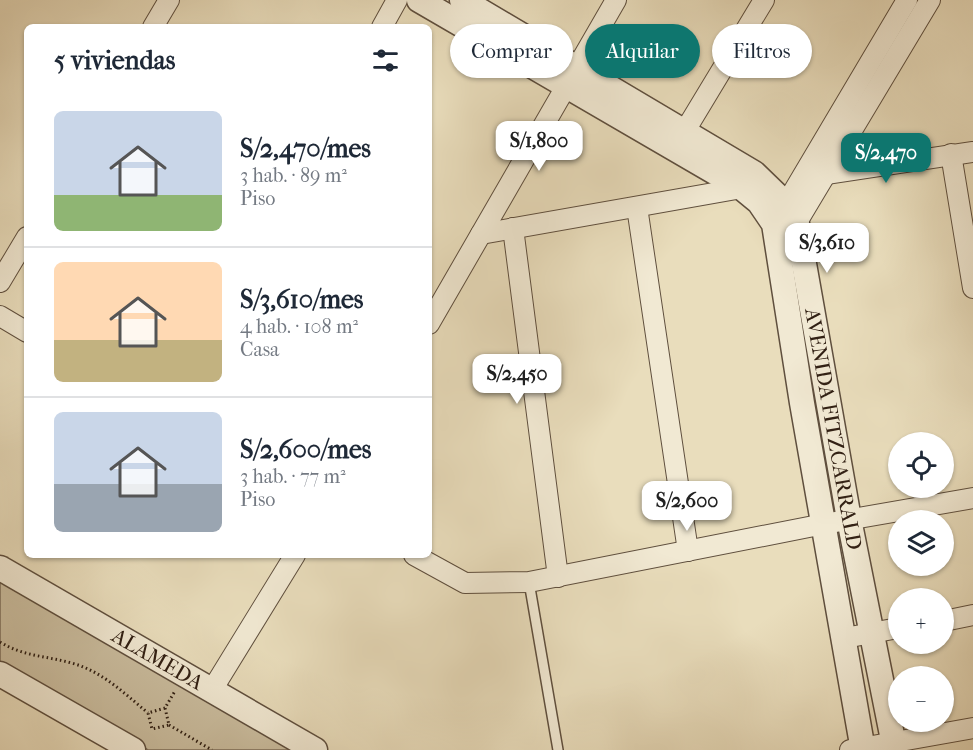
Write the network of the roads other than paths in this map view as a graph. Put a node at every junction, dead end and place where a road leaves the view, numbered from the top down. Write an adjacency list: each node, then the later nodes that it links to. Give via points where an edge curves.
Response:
1 (169, 0): 9 (street)
2 (397, 0): 10 (street)
3 (420, 0): 11 (street)
4 (462, 0): 12 (street)
5 (616, 0): 13 (street)
6 (764, 0): 16 (street)
7 (907, 0): 19 (street)
8 (930, 0): 19 (street)
9 (155, 24)
10 (384, 24)
11 (467, 24)
12 (496, 24)
13 (573, 75)
14 (571, 78): 24 (street)
15 (573, 78): 16 (street)
16 (679, 140): 20 (street); 22 (street, via 754,173)
17 (973, 152): 18 (street)
18 (951, 154): 19 (street); 27 (street)
19 (818, 169): 22 (street)
20 (741, 188): 21 (street); 22 (street)
21 (636, 207): 23 (street); 34 (street)
22 (786, 217): 32 (street, AVENIDA FITZCARRALD); 33 (street, AVENIDA FITZCARRALD, via 780,249)
23 (513, 228): 24 (street); 38 (street)
24 (481, 234): 29 (street)
25 (24, 242): 26 (street)
26 (0, 282)
27 (973, 288)
28 (0, 316): 30 (street)
29 (432, 319)
30 (24, 330)
31 (973, 498): 32 (street)
32 (849, 519): 33 (street); 43 (street, AVENIDA FITZCARRALD)
33 (824, 524): 34 (street); 44 (street, AVENIDA FITZCARRALD)
34 (688, 551): 38 (street)
35 (293, 558): 46 (street)
36 (419, 558): 39 (street, via 465,584)
37 (0, 568): 46 (street, ALAMEDA)
38 (558, 577): 39 (street)
39 (529, 582): 52 (lane)
40 (973, 615): 41 (street)
41 (954, 619)
42 (888, 630): 43 (street)
43 (873, 633): 44 (street); 48 (street, AVENIDA FITZCARRALD)
44 (845, 638): 49 (street, AVENIDA FITZCARRALD)
45 (0, 674): 50 (street)
46 (212, 690): 51 (street, ALAMEDA)
47 (973, 728): 48 (street)
48 (894, 746): 49 (street)
49 (859, 749)
50 (133, 750)
51 (315, 750)
52 (558, 750)

